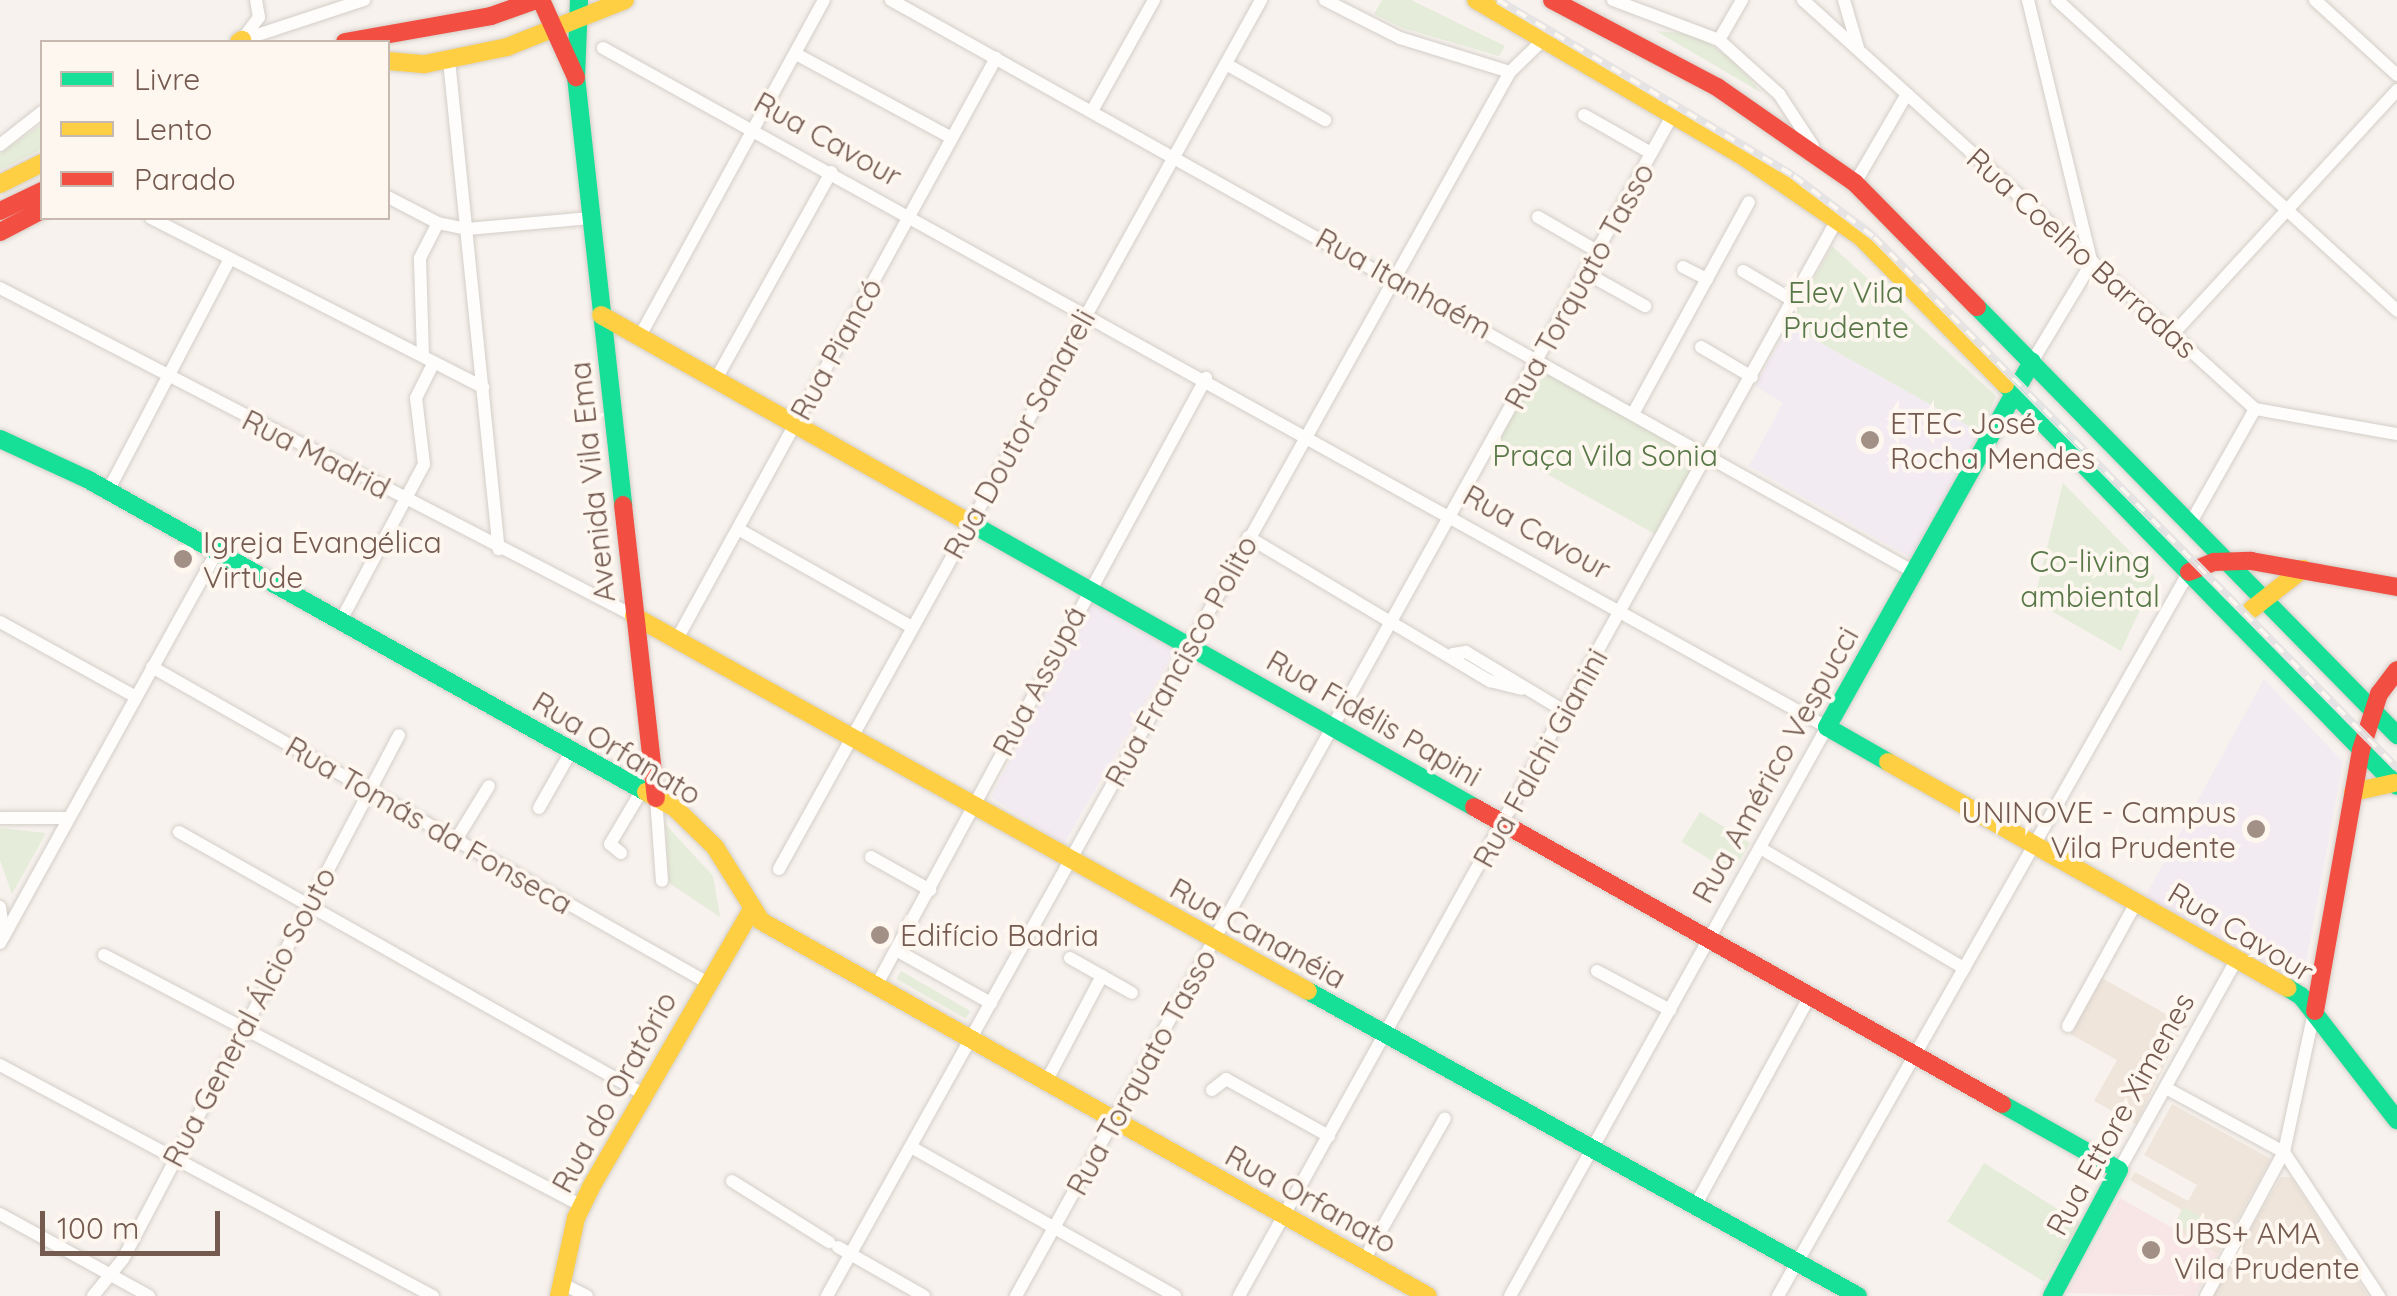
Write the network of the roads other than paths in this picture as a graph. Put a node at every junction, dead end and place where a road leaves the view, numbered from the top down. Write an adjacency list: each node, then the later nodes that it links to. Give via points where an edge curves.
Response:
1 (256, 0): 23 (street, via 259,17)
2 (345, 0): 19 (street)
3 (364, 0): 19 (street)
4 (625, 0): 20 (main road)
5 (824, 0): 29 (street)
6 (892, 0): 30 (street, Rua Itanhaém)
7 (1154, 0): 39 (street)
8 (1261, 0): 33 (street, Rua Doutor Sanareli)
9 (1325, 0): 34 (street, via 1400,38)
10 (1476, 0): 22 (main road)
11 (1552, 0): 47 (main road, via 1671,59)
12 (1613, 0): 26 (street)
13 (1742, 0): 26 (street)
14 (1803, 0): 28 (street, Rua Coelho Barradas)
15 (1844, 0): 28 (street)
16 (2028, 0): 70 (street)
17 (2057, 0): 57 (street)
18 (2314, 0): 35 (street)
19 (354, 1): 24 (street)
20 (583, 6): 21 (main road); 36 (main road, Avenida Vila Ema)
21 (543, 13): 25 (main road); 31 (main road); 32 (main road); 36 (main road, Avenida Vila Ema)
22 (1547, 36): 34 (street, Rua Francisco Polito); 41 (main road)
23 (240, 40)
24 (244, 40)
25 (356, 40)
26 (1718, 40): 47 (street, via 1779,94)
27 (603, 48): 44 (street, Rua Cavour)
28 (1859, 51): 38 (street, Rua Coelho Barradas)
29 (796, 54): 44 (street); 45 (street)
30 (996, 58): 39 (street, Rua Itanhaém); 45 (street, Rua Piancó)
31 (395, 60): 32 (main road)
32 (449, 60): 66 (street)
33 (1226, 64): 43 (street); 49 (street, Rua Doutor Sanareli)
34 (1510, 72): 74 (street, Rua Francisco Polito)
35 (2397, 75)
36 (576, 77): 62 (main road, Avenida Vila Ema)
37 (2397, 90): 57 (street)
38 (1907, 94): 52 (street); 70 (street, Rua Coelho Barradas)
39 (1092, 110): 49 (street, Rua Itanhaém)
40 (40, 114): 46 (street)
41 (1673, 114): 48 (street, Rua Torquato Tasso); 63 (main road)
42 (1584, 116): 48 (street)
43 (1325, 120)
44 (754, 130): 51 (street, Rua Cavour); 83 (street)
45 (952, 138): 60 (street, Rua Piancó)
46 (0, 145)
47 (1814, 148): 52 (main road)
48 (1651, 154): 68 (street, Rua Torquato Tasso)
49 (1174, 156): 74 (street, Rua Itanhaém); 80 (street, Rua Doutor Sanareli)
50 (40, 164): 53 (main road)
51 (831, 172): 60 (street, Rua Cavour); 91 (street)
52 (1856, 183): 87 (main road)
53 (0, 184)
54 (40, 192): 58 (main road)
55 (390, 198): 65 (street)
56 (1749, 202): 75 (street)
57 (2287, 210): 79 (street); 82 (street)
58 (0, 211)
59 (40, 211): 67 (main road)
60 (910, 216): 80 (street, Rua Cavour); 96 (street, Rua Piancó)
61 (1538, 217): 68 (street)
62 (591, 218): 66 (street); 81 (main road, Avenida Vila Ema)
63 (1839, 218): 77 (street, Rua Falchi Gianini); 93 (main road)
64 (155, 220): 69 (street)
65 (438, 222): 66 (street); 86 (street, via 420,258)
66 (467, 228): 92 (street)
67 (0, 232)
68 (1597, 251): 73 (street, Rua Torquato Tasso)
69 (230, 258): 86 (street); 89 (street)
70 (2092, 262): 82 (street, Rua Coelho Barradas); 87 (street, Rua Américo Vespucci)
71 (1683, 267): 75 (street)
72 (1743, 271): 77 (street)
73 (1586, 273): 78 (street); 85 (street, Rua Torquato Tasso)
74 (1394, 277): 85 (street, Rua Itanhaém); 97 (street, Rua Francisco Polito)
75 (1708, 279): 95 (street)
76 (0, 288): 89 (street, Rua Madrid)
77 (1794, 301): 88 (street, Rua Falchi Gianini)
78 (1645, 306)
79 (2397, 311)
80 (1086, 312): 90 (street, Rua Cavour); 104 (street, Rua Doutor Sanareli)
81 (601, 315): 83 (main road, Rua Fidélis Papini); 119 (main road, Avenida Vila Ema)
82 (2172, 335): 94 (street, Rua Coelho Barradas)
83 (640, 336): 91 (main road, Rua Fidélis Papini)
84 (1701, 347): 88 (street)
85 (1539, 358): 95 (street, Rua Itanhaém); 103 (street, Rua Torquato Tasso)
86 (429, 359): 92 (street); 102 (street, via 416,398 424,464)
87 (2032, 362): 93 (main road, Rua Américo Vespucci); 105 (main road)
88 (1752, 377): 100 (street, Rua Falchi Gianini)
89 (167, 378): 101 (street); 102 (street, Rua Madrid)
90 (1206, 378): 97 (street, Rua Cavour); 114 (street, Rua Assupá)
91 (716, 379): 96 (main road, Rua Fidélis Papini)
92 (483, 387): 108 (street)
93 (2014, 393): 112 (main road, Rua Américo Vespucci); 113 (main road)
94 (2256, 409): 98 (street); 105 (street)
95 (1634, 412): 100 (street, Rua Itanhaém)
96 (796, 421): 104 (main road, Rua Fidélis Papini); 106 (street, Rua Piancó)
97 (1306, 434): 103 (street, Rua Cavour); 107 (street, Rua Francisco Polito)
98 (2397, 434)
99 (0, 439): 101 (main road, Rua Orfanato)
100 (1708, 454): 112 (street, Rua Itanhaém); 118 (street, Rua Falchi Gianini)
101 (108, 490): 109 (main road, Rua Orfanato)
102 (404, 500): 108 (street, Rua Madrid); 117 (street)
103 (1453, 516): 118 (street, Rua Cavour); 120 (street, Rua Torquato Tasso)
104 (971, 520): 114 (main road, Rua Fidélis Papini); 123 (street, Rua Doutor Sanareli)
105 (2190, 524): 110 (main road)
106 (738, 528): 123 (street); 124 (street, Rua Piancó)
107 (1248, 537): 120 (street); 125 (street, Rua Francisco Polito)
108 (499, 548): 119 (street, Rua Madrid)
109 (217, 552): 126 (street); 136 (main road, Rua Orfanato)
110 (2226, 561): 111 (main road); 113 (main road); 116 (main road)
111 (2303, 569): 115 (main road); 116 (main road)
112 (1914, 572): 132 (main road, Rua Américo Vespucci)
113 (2189, 572): 122 (main road); 150 (street)
114 (1090, 587): 125 (main road, Rua Fidélis Papini); 143 (street, Rua Assupá)
115 (2397, 588)
116 (2264, 598): 122 (main road); 129 (main road)
117 (346, 610)
118 (1622, 611): 130 (street, Rua Falchi Gianini); 132 (street, Rua Cavour)
119 (634, 616): 124 (main road, Rua Cananéia); 142 (main road, Avenida Vila Ema)
120 (1394, 621): 130 (street, via 1490,681); 131 (street, Rua Torquato Tasso)
121 (0, 622): 128 (street)
122 (2238, 622): 137 (main road)
123 (912, 627): 134 (street, Rua Doutor Sanareli)
124 (677, 639): 134 (main road, Rua Cananéia)
125 (1190, 643): 131 (main road, Rua Fidélis Papini); 154 (street, Rua Francisco Polito)
126 (152, 667): 128 (street); 140 (street, Rua Tomás da Fonseca)
127 (2397, 670): 129 (main road)
128 (136, 697): 146 (street)
129 (2372, 709): 135 (main road); 137 (main road)
130 (1564, 712): 147 (street, Rua Falchi Gianini)
131 (1333, 725): 147 (main road, Rua Fidélis Papini); 164 (street, Rua Torquato Tasso)
132 (1828, 727): 150 (main road, Rua Cavour); 151 (street, Rua Américo Vespucci)
133 (400, 734): 140 (street, Rua General Álcio Souto)
134 (852, 735): 143 (main road, Rua Cananéia); 155 (street, Rua Doutor Sanareli)
135 (2397, 735)
136 (572, 750): 142 (main road, Rua Orfanato); 144 (street)
137 (2362, 750): 138 (main road); 141 (main road)
138 (2396, 785): 141 (main road)
139 (489, 786): 149 (street)
140 (370, 791): 149 (street, Rua Tomás da Fonseca); 159 (street, Rua General Álcio Souto)
141 (2353, 792): 178 (main road)
142 (650, 794): 152 (street, via 610,844); 156 (street, Avenida Vila Ema); 161 (main road, Rua Orfanato, via 715,847)
143 (975, 806): 154 (main road, Rua Cananéia); 157 (street, Rua Assupá)
144 (539, 808)
145 (0, 818): 146 (street)
146 (67, 818): 162 (street)
147 (1503, 825): 163 (main road, Rua Fidélis Papini); 181 (street, Rua Falchi Gianini)
148 (179, 832): 159 (street)
149 (456, 840): 172 (street, Rua Tomás da Fonseca)
150 (2034, 844): 158 (main road, Rua Cavour); 169 (street)
151 (1760, 848): 163 (street, Rua Américo Vespucci); 169 (street)
152 (622, 853)
153 (870, 857): 157 (street)
154 (1071, 861): 164 (main road, Rua Cananéia); 176 (street, Rua Francisco Polito)
155 (779, 868)
156 (662, 881)
157 (930, 890): 165 (street, Rua Assupá)
158 (2136, 903): 168 (main road, Rua Cavour); 179 (street)
159 (308, 904): 180 (street, Rua General Álcio Souto); 188 (street)
160 (0, 907): 162 (street)
161 (751, 911): 172 (main road, Rua do Oratório); 173 (main road, Rua Orfanato)
162 (2, 939)
163 (1709, 940): 175 (main road, Rua Fidélis Papini); 177 (street, Rua Américo Vespucci)
164 (1214, 942): 181 (main road, Rua Cananéia); 191 (street, Rua Torquato Tasso)
165 (896, 950): 173 (street, Rua Assupá); 176 (street)
166 (104, 955): 180 (street)
167 (1070, 958): 171 (street)
168 (2237, 959): 178 (main road, Rua Cavour); 186 (street, Rua Ettore Ximenes)
169 (1964, 968): 183 (street)
170 (1597, 971): 177 (street)
171 (1102, 976): 174 (street); 185 (street)
172 (706, 982): 188 (main road, Rua do Oratório)
173 (876, 986): 182 (main road, Rua Orfanato)
174 (1132, 992)
175 (1810, 996): 183 (main road, Rua Fidélis Papini); 200 (street)
176 (991, 1004): 182 (street, Rua Francisco Polito)
177 (1670, 1010): 194 (street, Rua Américo Vespucci)
178 (2314, 1011): 190 (main road, Rua Cavour); 195 (street)
179 (2068, 1026)
180 (242, 1028): 196 (street, Rua General Álcio Souto); 199 (street)
181 (1386, 1035): 192 (street, Rua Falchi Gianini); 194 (main road, Rua Cananéia)
182 (971, 1040): 185 (main road, Rua Orfanato); 193 (street, Rua Francisco Polito)
183 (1915, 1055): 197 (main road, Rua Fidélis Papini); 206 (street)
184 (0, 1065): 196 (street)
185 (1046, 1082): 191 (main road, Rua Orfanato)
186 (2166, 1088): 195 (street); 197 (street, Rua Ettore Ximenes)
187 (1212, 1090): 192 (street, via 1226,1078)
188 (643, 1094): 199 (main road, Rua do Oratório)
189 (1445, 1118): 205 (street)
190 (2397, 1120)
191 (1115, 1121): 202 (main road, Rua Orfanato); 203 (street, Rua Torquato Tasso)
192 (1330, 1136): 202 (street, Rua Falchi Gianini)
193 (911, 1147): 203 (street); 204 (street, Rua Francisco Polito)
194 (1592, 1150): 200 (main road, Rua Cananéia); 219 (street, Rua Américo Vespucci)
195 (2284, 1152): 223 (street); 224 (street)
196 (174, 1158): 207 (street, Rua General Álcio Souto); 211 (street)
197 (2120, 1170): 222 (main road, Rua Ettore Ximenes)
198 (732, 1181): 204 (street)
199 (582, 1206): 208 (main road, Rua do Oratório)
200 (1695, 1206): 206 (main road, Rua Cananéia)
201 (0, 1214): 207 (street)
202 (1284, 1217): 205 (main road, Rua Orfanato); 217 (street, Rua Falchi Gianini)
203 (1054, 1228): 215 (street, Rua Torquato Tasso); 216 (street)
204 (839, 1248): 213 (street, Rua Francisco Polito); 214 (street)
205 (1364, 1260): 218 (main road, Rua Orfanato)
206 (1797, 1262): 220 (street); 221 (main road, Rua Cananéia)
207 (110, 1275): 209 (street, Rua General Álcio Souto); 210 (street)
208 (560, 1290): 212 (street, Rua do Oratório)
209 (93, 1296)
210 (149, 1296)
211 (432, 1296)
212 (587, 1296)
213 (828, 1296)
214 (924, 1296)
215 (1016, 1296)
216 (1175, 1296)
217 (1239, 1296)
218 (1428, 1296)
219 (1510, 1296)
220 (1778, 1296)
221 (1858, 1296)
222 (2052, 1296)
223 (2206, 1296)
224 (2379, 1296)

